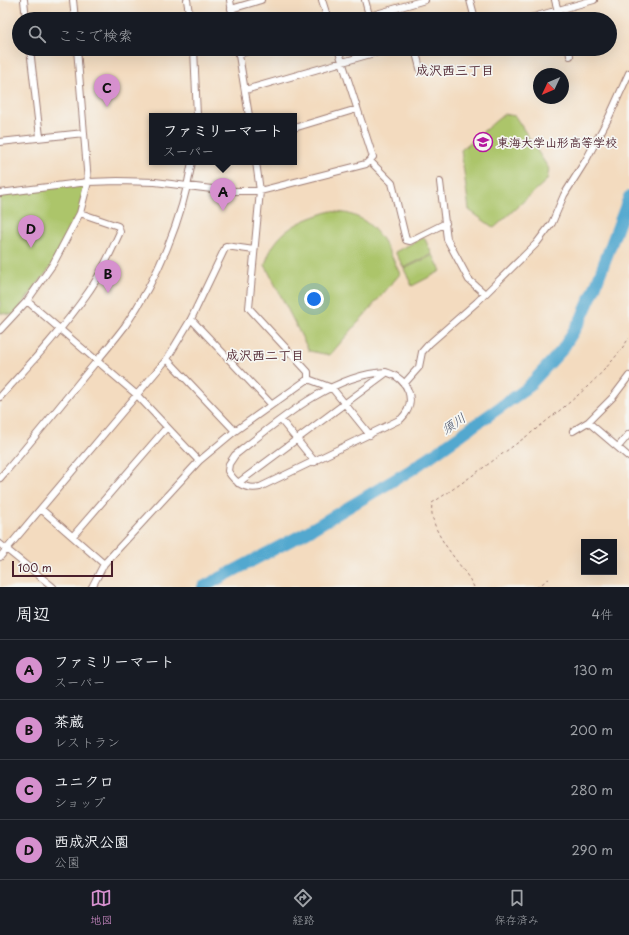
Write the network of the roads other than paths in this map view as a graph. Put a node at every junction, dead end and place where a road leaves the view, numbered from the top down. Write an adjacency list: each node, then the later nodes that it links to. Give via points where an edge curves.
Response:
1 (24, 0): 16 (street)
2 (73, 0): 17 (street)
3 (187, 0): 18 (street)
4 (230, 0): 14 (street)
5 (261, 0): 14 (street)
6 (322, 0): 20 (street)
7 (365, 0): 21 (street)
8 (398, 0): 13 (street)
9 (425, 0): 13 (street)
10 (470, 0): 23 (street)
11 (555, 0): 15 (street)
12 (594, 0): 15 (street)
13 (400, 7): 22 (street)
14 (231, 9): 19 (street)
15 (557, 9): 24 (street); 25 (street)
16 (25, 12)
17 (74, 12)
18 (189, 12)
19 (232, 12)
20 (326, 12)
21 (368, 12)
22 (386, 12)
23 (473, 12)
24 (548, 12)
25 (558, 12)
26 (31, 56): 42 (street)
27 (78, 56): 41 (street)
28 (194, 56): 38 (street)
29 (239, 56): 36 (street)
30 (340, 56): 33 (street)
31 (360, 56): 33 (street)
32 (417, 56): 34 (street)
33 (342, 62): 36 (street); 37 (street)
34 (421, 72)
35 (629, 73): 55 (street, via 610,117 564,195 552,223 536,244)
36 (245, 90): 39 (street)
37 (357, 109): 40 (street); 44 (street, via 373,157)
38 (197, 113)
39 (249, 113)
40 (297, 127)
41 (84, 133): 42 (street); 47 (street)
42 (40, 137): 43 (street)
43 (0, 142)
44 (370, 161): 50 (street); 53 (street, via 392,183 406,240 410,241)
45 (192, 165): 49 (street)
46 (256, 165): 50 (street)
47 (88, 182): 49 (street, via 155,182); 51 (street); 52 (street)
48 (440, 182): 53 (street)
49 (188, 187): 50 (street); 61 (street, via 169,243 151,282 125,326)
50 (260, 191): 54 (street)
51 (0, 193)
52 (80, 212): 56 (street, via 53,264); 58 (street, via 118,226 120,232 107,261 87,294)
53 (446, 223): 55 (street, via 447,239 469,280)
54 (254, 250): 57 (street, via 226,246); 64 (street, via 249,308 308,372)
55 (484, 294): 65 (street, via 429,344 422,352 418,367)
56 (27, 301): 58 (street); 59 (street)
57 (191, 319): 60 (street); 69 (street)
58 (59, 329): 61 (street); 68 (street)
59 (0, 330)
60 (167, 359): 67 (street); 74 (street)
61 (98, 360): 67 (street); 83 (street)
62 (386, 372): 65 (street, via 393,374); 66 (street, via 367,374); 70 (street)
63 (629, 376): 72 (street, via 613,397)
64 (308, 379): 66 (street); 69 (street)
65 (404, 384): 77 (street, via 410,396 408,412 401,419)
66 (332, 388): 70 (street); 71 (street)
67 (137, 395): 73 (street); 85 (street)
68 (0, 397)
69 (271, 404): 74 (street)
70 (344, 404): 77 (street); 78 (street)
71 (281, 420): 78 (street); 84 (street, via 235,455 228,471)
72 (588, 422): 75 (street); 79 (street)
73 (167, 427): 81 (street); 86 (street)
74 (235, 431): 81 (street)
75 (573, 431)
76 (629, 434): 79 (street)
77 (370, 435): 82 (street)
78 (296, 438): 82 (street); 84 (street)
79 (618, 447): 80 (street)
80 (629, 457)
81 (199, 461): 90 (street)
82 (315, 462): 84 (street, via 254,489)
83 (0, 478)
84 (238, 483)
85 (40, 509): 86 (street); 88 (street)
86 (73, 536): 90 (street)
87 (0, 544): 88 (street)
88 (6, 549): 89 (street); 91 (street)
89 (0, 557)
90 (104, 564): 92 (street)
91 (48, 586)
92 (92, 587)

